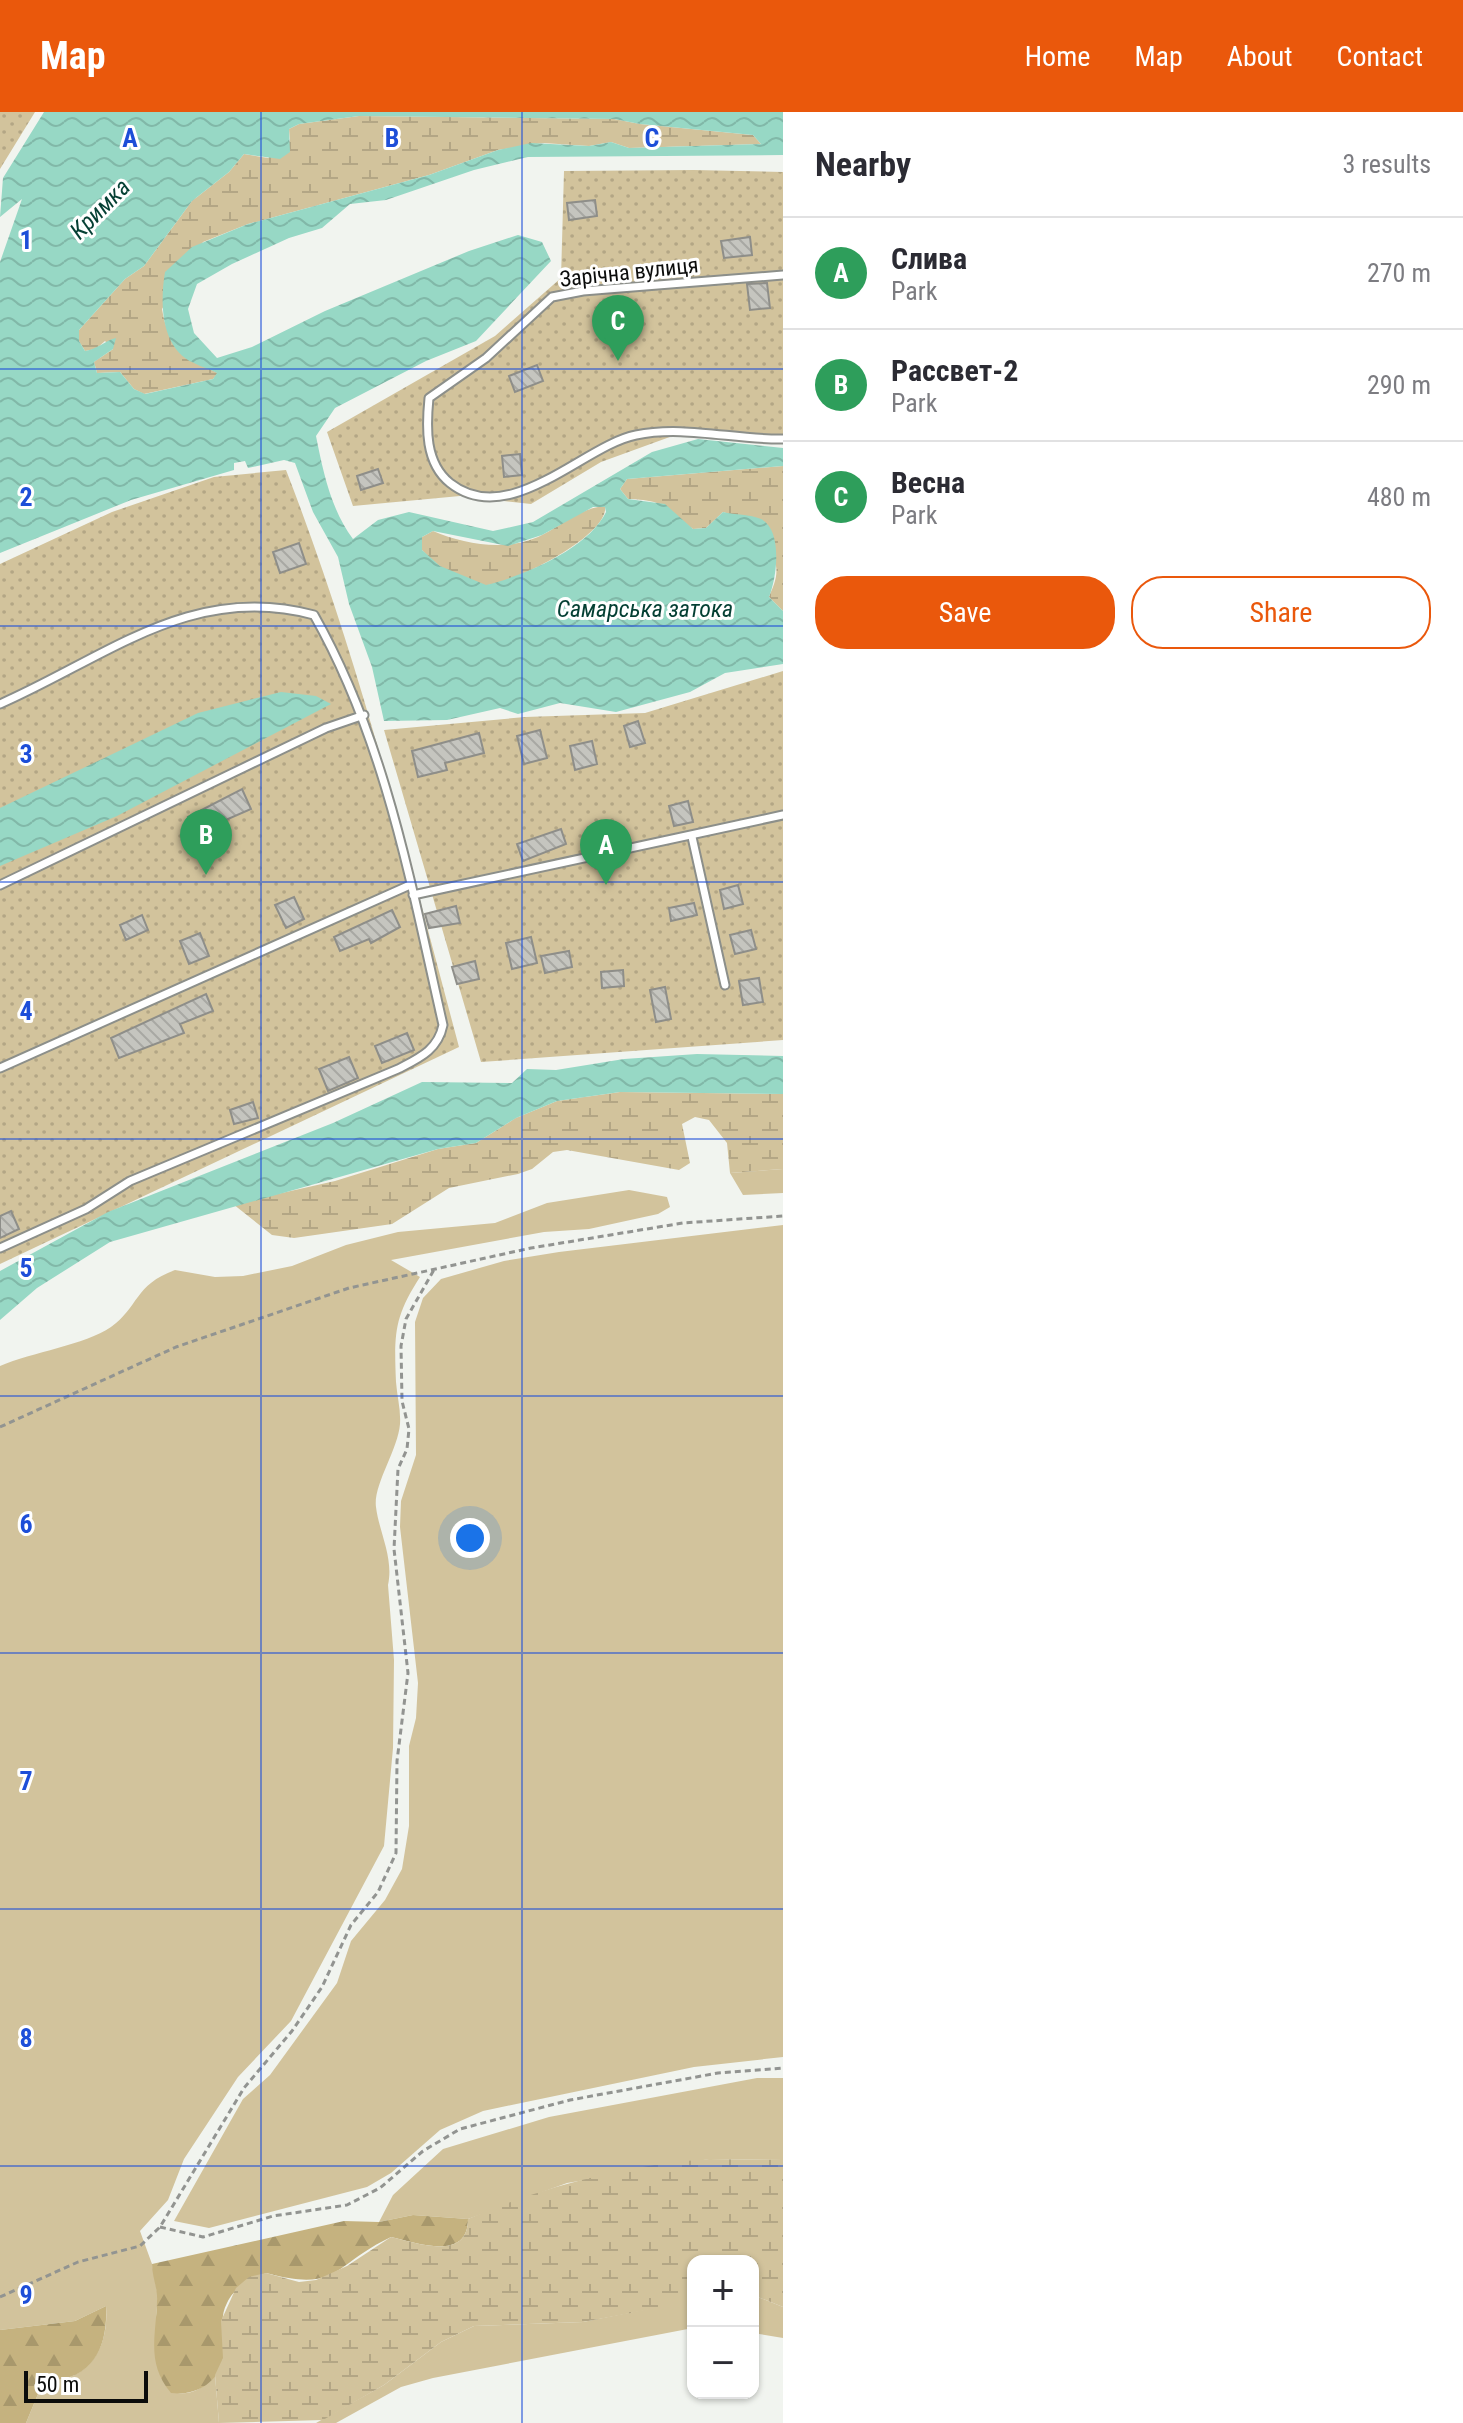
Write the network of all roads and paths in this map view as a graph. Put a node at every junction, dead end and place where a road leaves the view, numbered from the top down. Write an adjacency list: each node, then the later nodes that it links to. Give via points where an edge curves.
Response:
1 (783, 275): 2 (lane, Зарічна вулиця, via 552,297 486,358 429,398 426,426 438,473 479,497 536,486 633,435)
2 (783, 439)
3 (0, 704): 4 (lane, via 181,617 251,604 314,615)
4 (364, 715): 7 (lane, via 326,728); 8 (lane)
5 (783, 815): 6 (lane)
6 (692, 837): 9 (lane); 10 (lane)
7 (0, 885)
8 (410, 885): 9 (lane); 11 (lane)
9 (413, 895): 13 (lane, via 443,1025 428,1052 130,1181 86,1209)
10 (725, 985)
11 (0, 1068)
12 (783, 1216): 14 (path, via 683,1223)
13 (0, 1248)
14 (435, 1268): 15 (path, via 349,1288 176,1347); 17 (path, via 406,1319 401,1346 402,1401 409,1429 398,1469 394,1549 408,1673 397,1761 396,1853 378,1892 351,1925 322,1987 244,2088)
15 (0, 1427)
16 (783, 2068): 17 (path, via 718,2073 585,2097 460,2129 423,2151 380,2188 347,2205 273,2216 203,2237)
17 (160, 2227): 18 (path, via 140,2246 78,2262)
18 (0, 2297)

